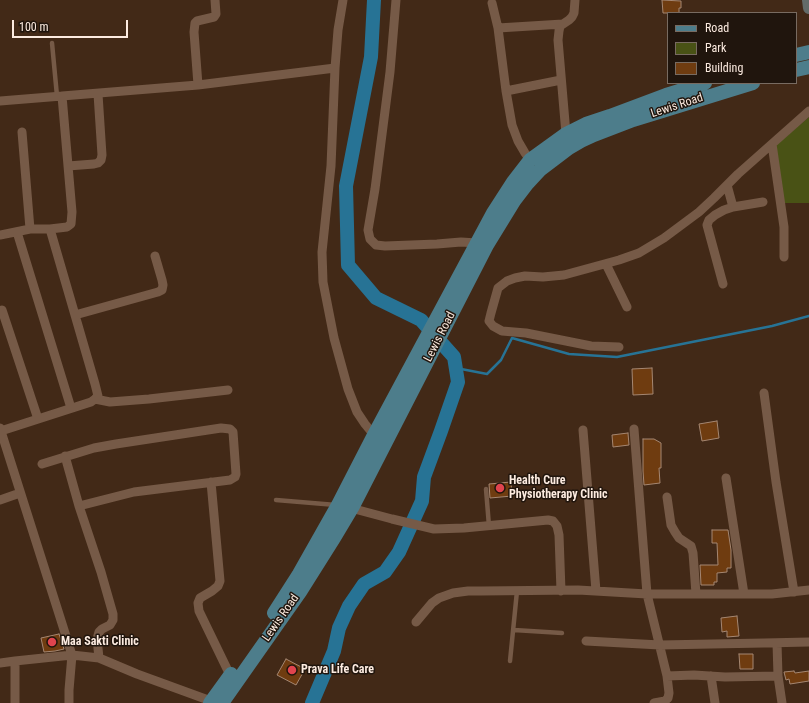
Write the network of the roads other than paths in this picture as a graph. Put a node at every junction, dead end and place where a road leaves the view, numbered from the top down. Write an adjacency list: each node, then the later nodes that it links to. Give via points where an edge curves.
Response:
1 (215, 0): 19 (street, via 214,17 195,23)
2 (343, 0): 14 (street)
3 (396, 0): 38 (street, via 389,80 368,230 370,239 376,245 385,246 461,242)
4 (575, 0): 8 (street, via 572,17)
5 (808, 0): 7 (street)
6 (492, 2): 9 (street)
7 (809, 8)
8 (563, 24): 9 (street); 16 (street, via 560,26 558,40)
9 (498, 28): 20 (street)
10 (52, 44): 22 (lane)
11 (809, 52): 12 (main road)
12 (797, 55)
13 (809, 67): 15 (main road)
14 (335, 68): 19 (street); 54 (street, via 331,166 322,252 323,282 334,338 357,412 365,424)
15 (797, 70)
16 (561, 80): 20 (street); 26 (street)
17 (702, 84): 26 (main road, Lewis Road, via 586,124)
18 (750, 84): 28 (main road, Lewis Road, via 611,128)
19 (198, 85): 21 (street)
20 (506, 91): 29 (street, via 512,125)
21 (98, 94): 22 (street); 30 (street, via 101,160 94,164)
22 (60, 96): 23 (street); 30 (street)
23 (0, 102)
24 (809, 111): 27 (street)
25 (22, 132): 34 (street)
26 (566, 134): 28 (main road, Lewis Road)
27 (772, 144): 31 (street); 40 (street, via 784,226)
28 (558, 148): 29 (main road, Lewis Road); 38 (main road, Lewis Road, via 514,201 487,245)
29 (530, 160): 38 (main road, Lewis Road, via 493,213)
30 (68, 166): 35 (street, via 71,224)
31 (727, 185): 33 (street); 41 (street, via 699,212 664,238 639,253)
32 (763, 202): 33 (street)
33 (733, 207): 42 (street, via 715,215 707,225)
34 (30, 229): 35 (street); 36 (street)
35 (50, 229): 45 (street)
36 (17, 232): 37 (street); 50 (street)
37 (0, 235)
38 (476, 253): 54 (main road, Lewis Road)
39 (155, 256): 45 (street, via 162,280 162,290)
40 (784, 257)
41 (606, 264): 43 (street); 46 (street, via 564,275 525,276 507,281 498,288 490,321 502,331 526,333 591,346)
42 (723, 284)
43 (627, 307)
44 (2, 310): 51 (street)
45 (74, 315): 49 (street, via 97,390 98,396)
46 (619, 347)
47 (228, 390): 49 (street, via 123,402)
48 (764, 393): 72 (street)
49 (95, 400): 50 (street)
50 (72, 408): 51 (street)
51 (38, 419): 53 (street)
52 (634, 429): 73 (street)
53 (0, 430): 61 (street)
54 (382, 430): 66 (main road, Lewis Road)
55 (583, 430): 71 (street)
56 (65, 456): 57 (street); 59 (street, via 116,444 230,428 233,432 235,477); 65 (street)
57 (42, 464)
58 (726, 478): 75 (street)
59 (211, 482): 65 (street, via 134,492); 88 (street, via 220,581 218,586 200,598 198,607)
60 (486, 489): 67 (lane)
61 (20, 493): 63 (street); 83 (street)
62 (667, 497): 74 (street, via 671,525 680,538 691,546)
63 (0, 500)
64 (276, 500): 66 (lane)
65 (79, 506): 84 (street, via 113,614 113,620 100,632)
66 (345, 506): 67 (street, via 434,529); 88 (main road, Lewis Road); 92 (main road, Lewis Road, via 334,538 300,592)
67 (489, 526): 70 (street, via 553,521 559,535)
68 (809, 590): 72 (street)
69 (517, 591): 70 (street); 76 (street, via 468,591 446,594 432,603); 77 (lane)
70 (561, 591): 71 (street)
71 (596, 591): 73 (street)
72 (794, 592): 75 (street)
73 (647, 594): 74 (street); 82 (street)
74 (696, 594): 75 (street)
75 (744, 594)
76 (416, 622)
77 (514, 630): 78 (lane); 86 (lane)
78 (562, 633)
79 (586, 641): 82 (street)
80 (809, 642): 81 (street)
81 (777, 643): 82 (street); 91 (street)
82 (660, 645): 89 (street)
83 (72, 655): 84 (street); 85 (street); 94 (street)
84 (99, 658): 92 (street)
85 (15, 661): 87 (street); 93 (street)
86 (510, 661)
87 (0, 663)
88 (230, 675): 92 (main road, Lewis Road)
89 (667, 676): 90 (street); 95 (street, via 670,693 668,698)
90 (711, 676): 91 (street); 96 (street)
91 (778, 676): 97 (street)
92 (215, 702)
93 (15, 703)
94 (69, 703)
95 (654, 703)
96 (714, 703)
97 (782, 703)

